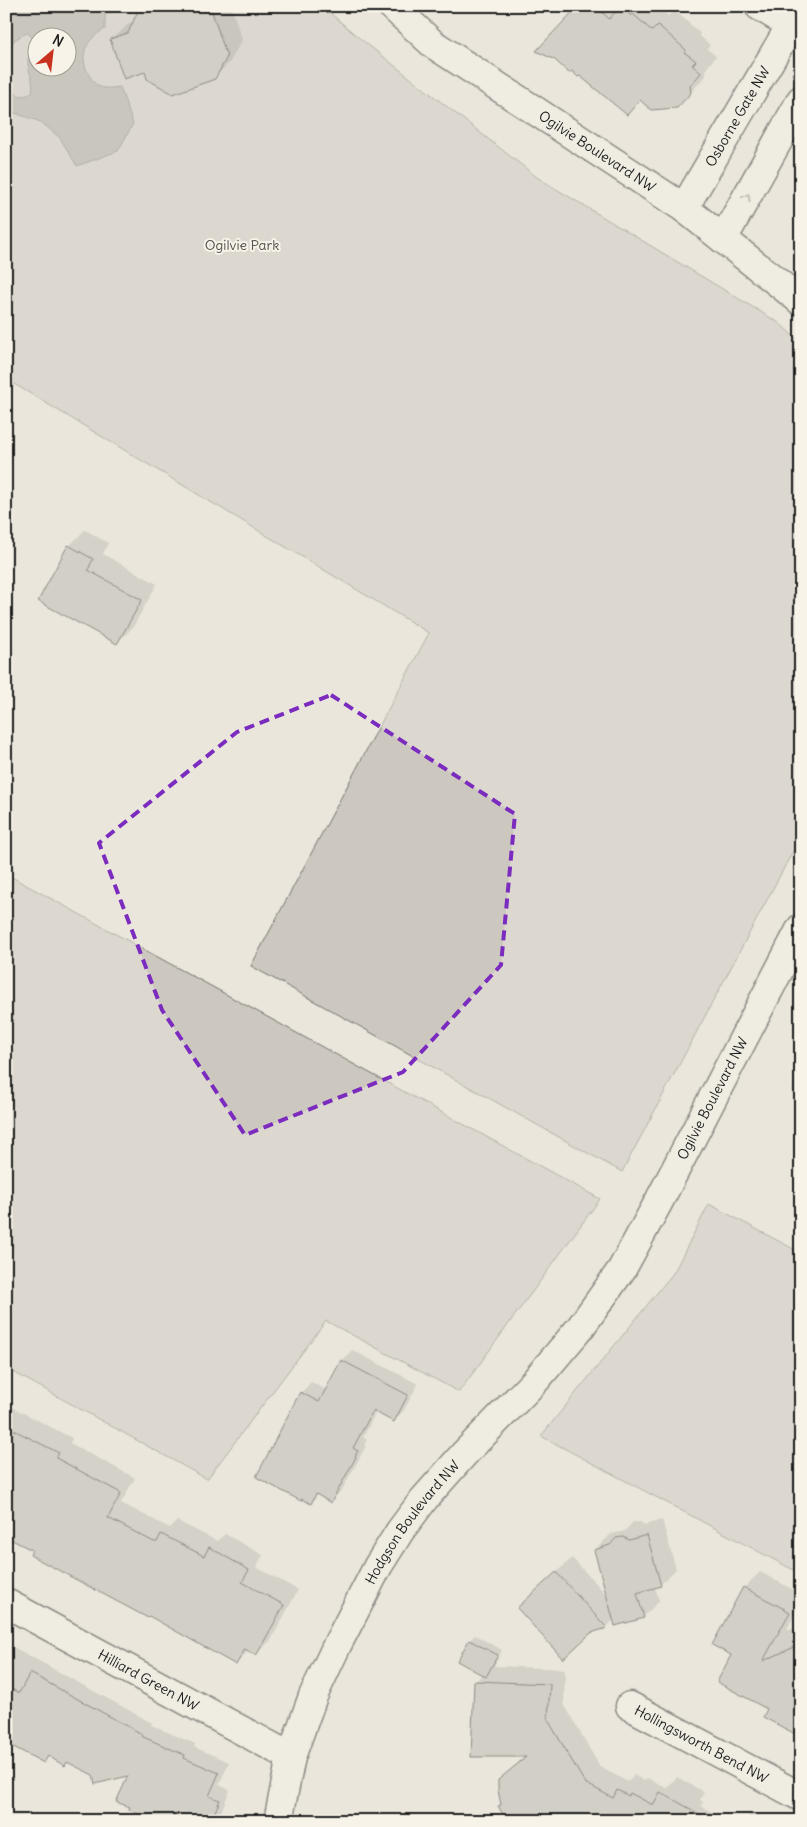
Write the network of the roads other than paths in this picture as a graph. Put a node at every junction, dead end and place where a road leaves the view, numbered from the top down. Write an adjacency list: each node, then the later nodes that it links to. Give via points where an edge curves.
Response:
1 (392, 6): 5 (street, Ogilvie Boulevard NW, via 432,44)
2 (758, 6): 3 (street)
3 (796, 28): 5 (street, Osborne Gate NW)
4 (801, 100): 6 (street, one-way to 4)
5 (684, 208): 6 (street, Ogilvie Boulevard NW)
6 (723, 239): 7 (street, Ogilvie Boulevard NW)
7 (801, 300)
8 (801, 928): 9 (street, Ogilvie Boulevard NW)
9 (622, 1269): 12 (street, Hodgson Boulevard NW, via 564,1348 424,1498 400,1531 338,1643)
10 (6, 1604): 12 (street, Hilliard Green NW)
11 (630, 1706): 13 (street, Hollingsworth Bend NW)
12 (290, 1757): 14 (street, Hodgson Boulevard NW)
13 (801, 1797)
14 (278, 1821)

